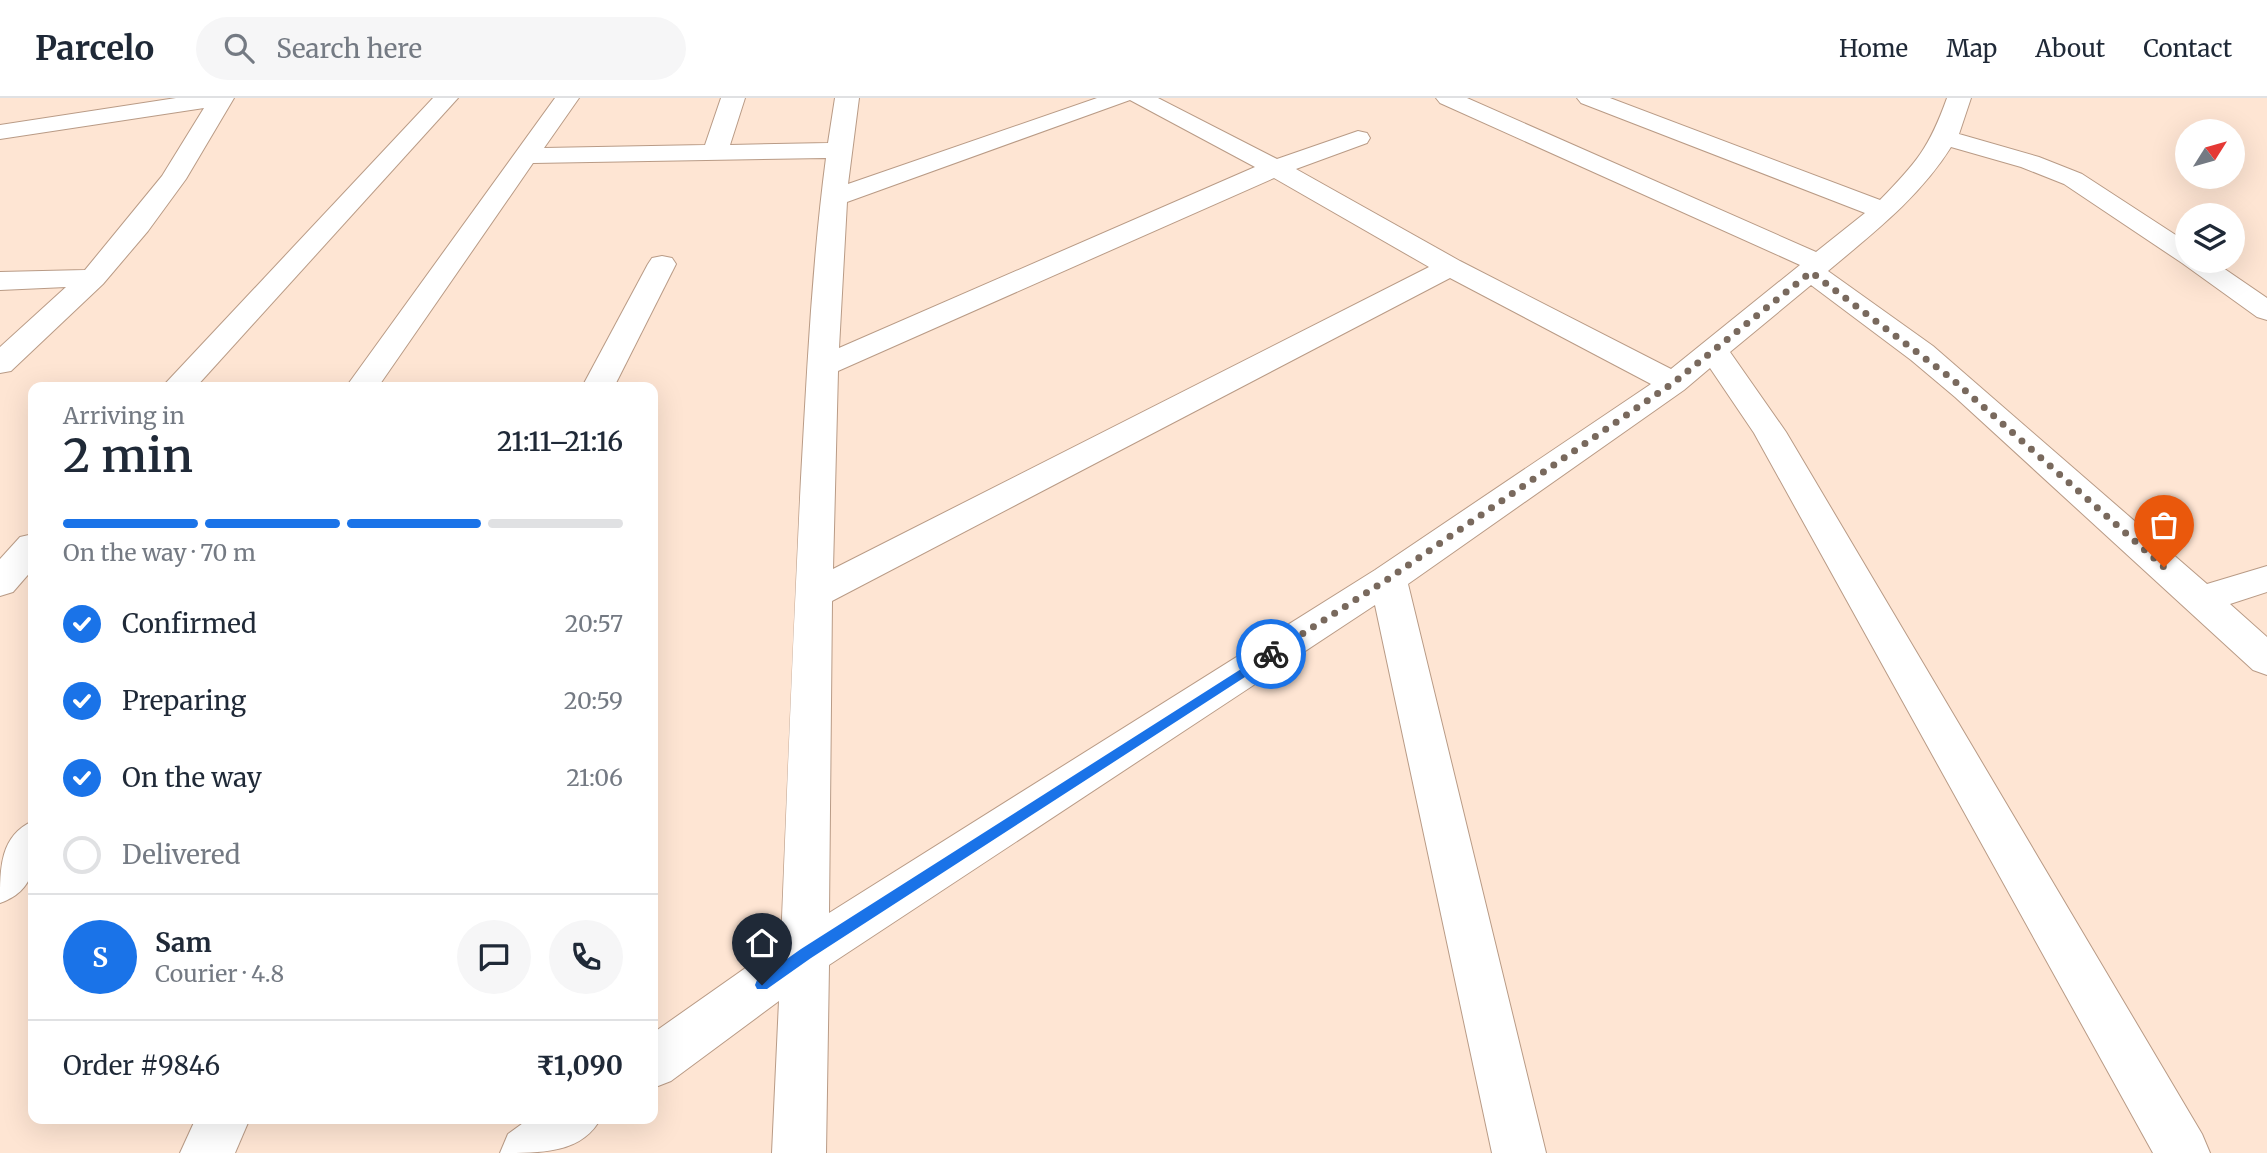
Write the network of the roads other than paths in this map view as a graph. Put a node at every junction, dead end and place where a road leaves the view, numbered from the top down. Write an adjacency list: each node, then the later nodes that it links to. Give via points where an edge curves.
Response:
1 (222, 98): 11 (street); 25 (street, via 173,179)
2 (446, 98): 31 (street)
3 (567, 98): 16 (street)
4 (733, 98): 15 (street)
5 (847, 98): 14 (street)
6 (1120, 98): 18 (street)
7 (1140, 98): 17 (street)
8 (1448, 98): 23 (street)
9 (1589, 98): 19 (street)
10 (1959, 98): 13 (street)
11 (0, 132)
12 (1358, 138): 17 (street)
13 (1944, 138): 19 (street, via 1924,170); 20 (street, via 2073,179)
14 (838, 150): 15 (street); 18 (street)
15 (715, 152): 16 (street)
16 (526, 156): 32 (street)
17 (1275, 168): 22 (street); 30 (street)
18 (833, 198): 30 (street)
19 (1884, 211): 23 (street)
20 (2175, 247)
21 (662, 264): 33 (street)
22 (1450, 267): 34 (street); 39 (street)
23 (1815, 268): 28 (street); 40 (street, via 1966,390)
24 (2212, 273): 27 (street)
25 (93, 278): 26 (street); 29 (street)
26 (0, 281)
27 (2267, 311)
28 (1714, 352): 34 (street); 52 (street, via 1770,432)
29 (0, 364)
30 (822, 367): 39 (street)
31 (183, 382)
32 (366, 382)
33 (601, 382)
34 (1673, 383): 36 (street)
35 (28, 552): 38 (street)
36 (1388, 579): 44 (street); 51 (street)
37 (2267, 579): 40 (street)
38 (0, 583)
39 (813, 595): 44 (street)
40 (2200, 600): 41 (street)
41 (2267, 660)
42 (28, 847): 43 (street)
43 (0, 883)
44 (806, 953): 45 (street); 50 (street)
45 (658, 1059)
46 (221, 1124): 48 (street)
47 (567, 1124): 49 (street)
48 (207, 1153)
49 (527, 1153)
50 (799, 1153)
51 (1519, 1153)
52 (2183, 1153)

